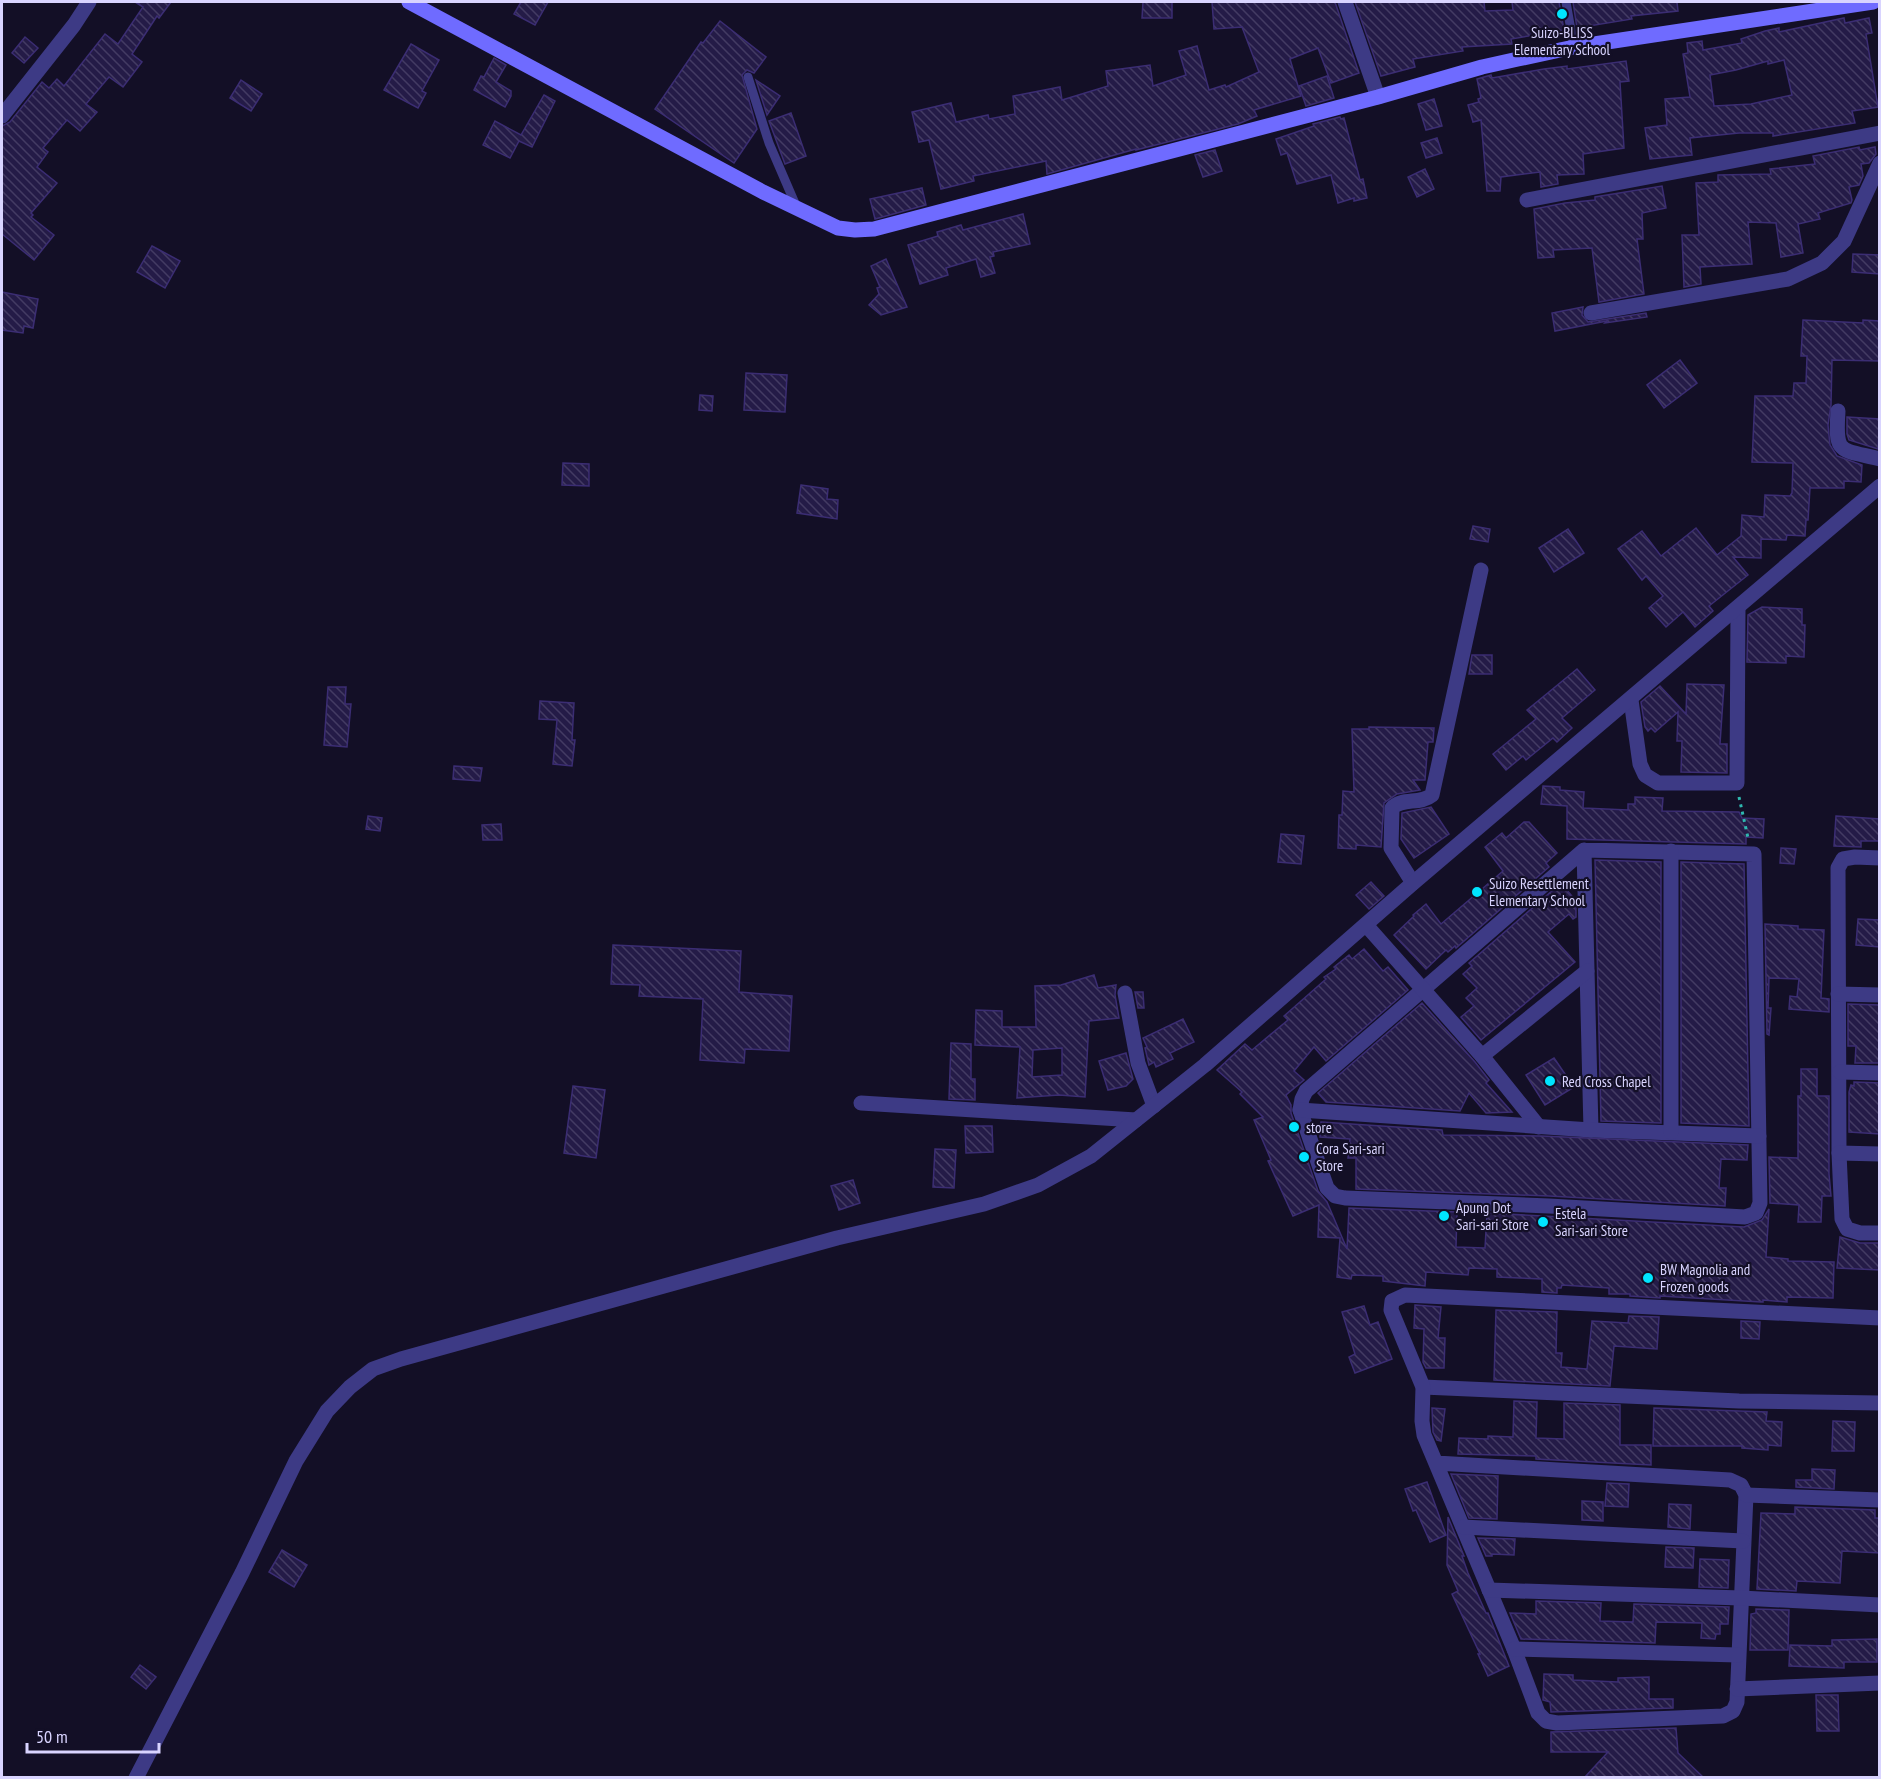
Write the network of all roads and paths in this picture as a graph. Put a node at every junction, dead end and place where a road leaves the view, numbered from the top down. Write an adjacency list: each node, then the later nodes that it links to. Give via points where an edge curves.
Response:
1 (89, 2): 9 (street)
2 (409, 2): 13 (street)
3 (1345, 2): 8 (street)
4 (1566, 2): 6 (lane)
5 (1873, 2): 6 (street)
6 (1574, 47): 8 (street, via 1482,67)
7 (748, 77): 13 (lane, via 769,143)
8 (1377, 98): 13 (street, via 874,229 838,228)
9 (2, 116)
10 (1880, 133): 12 (street)
11 (1880, 163): 14 (street, via 1844,241 1822,263 1788,279)
12 (1527, 200)
13 (798, 208)
14 (1591, 313)
15 (1838, 411): 16 (street, via 1836,438 1840,446)
16 (1880, 459)
17 (1880, 486): 19 (street)
18 (1481, 570): 26 (street, via 1432,795 1426,801 1396,804 1392,808 1391,848)
19 (1738, 609): 20 (street); 21 (street)
20 (1631, 700): 21 (street, via 1640,765 1645,775 1658,783); 26 (street)
21 (1737, 783): 24 (path)
22 (1584, 850): 23 (street); 28 (street); 29 (street)
23 (1671, 851): 24 (street); 42 (street)
24 (1754, 854): 43 (street)
25 (1880, 858): 31 (street, via 1842,859 1838,868)
26 (1413, 883): 27 (street)
27 (1366, 925): 29 (street); 37 (street)
28 (1587, 971): 33 (street); 41 (street)
29 (1423, 989): 33 (street); 38 (street, via 1306,1091)
30 (1125, 993): 37 (street, via 1138,1063)
31 (1838, 994): 32 (street); 34 (street)
32 (1880, 994)
33 (1482, 1056): 40 (street)
34 (1840, 1072): 35 (street); 44 (street)
35 (1880, 1073)
36 (861, 1103): 39 (street)
37 (1154, 1106): 39 (street)
38 (1300, 1110): 40 (street); 43 (street, via 1327,1188 1335,1196 1345,1198 1746,1217 1756,1213 1760,1203)
39 (1136, 1120): 62 (street, via 1091,1156 1038,1185 984,1204 837,1238 373,1369 327,1411 296,1461)
40 (1539, 1127): 41 (street)
41 (1591, 1130): 42 (street)
42 (1671, 1132): 43 (street)
43 (1759, 1136)
44 (1839, 1154): 45 (street); 46 (street, via 1842,1218 1848,1229)
45 (1880, 1154)
46 (1880, 1233)
47 (1880, 1318): 48 (street, via 1406,1295 1392,1301 1391,1310)
48 (1423, 1387): 49 (street); 50 (street, via 1424,1435)
49 (1880, 1403)
50 (1436, 1463): 51 (street, via 1730,1480 1741,1485); 53 (street)
51 (1746, 1495): 52 (street); 54 (street)
52 (1880, 1500)
53 (1463, 1527): 54 (street); 55 (street)
54 (1743, 1541): 56 (street)
55 (1489, 1590): 56 (street); 58 (street)
56 (1741, 1598): 57 (street); 59 (street)
57 (1880, 1605)
58 (1514, 1649): 59 (street); 61 (street, via 1538,1713 1546,1721 1557,1723 1723,1716 1733,1711)
59 (1738, 1654): 61 (street)
60 (1880, 1683): 61 (street)
61 (1737, 1689)
62 (136, 1778)

